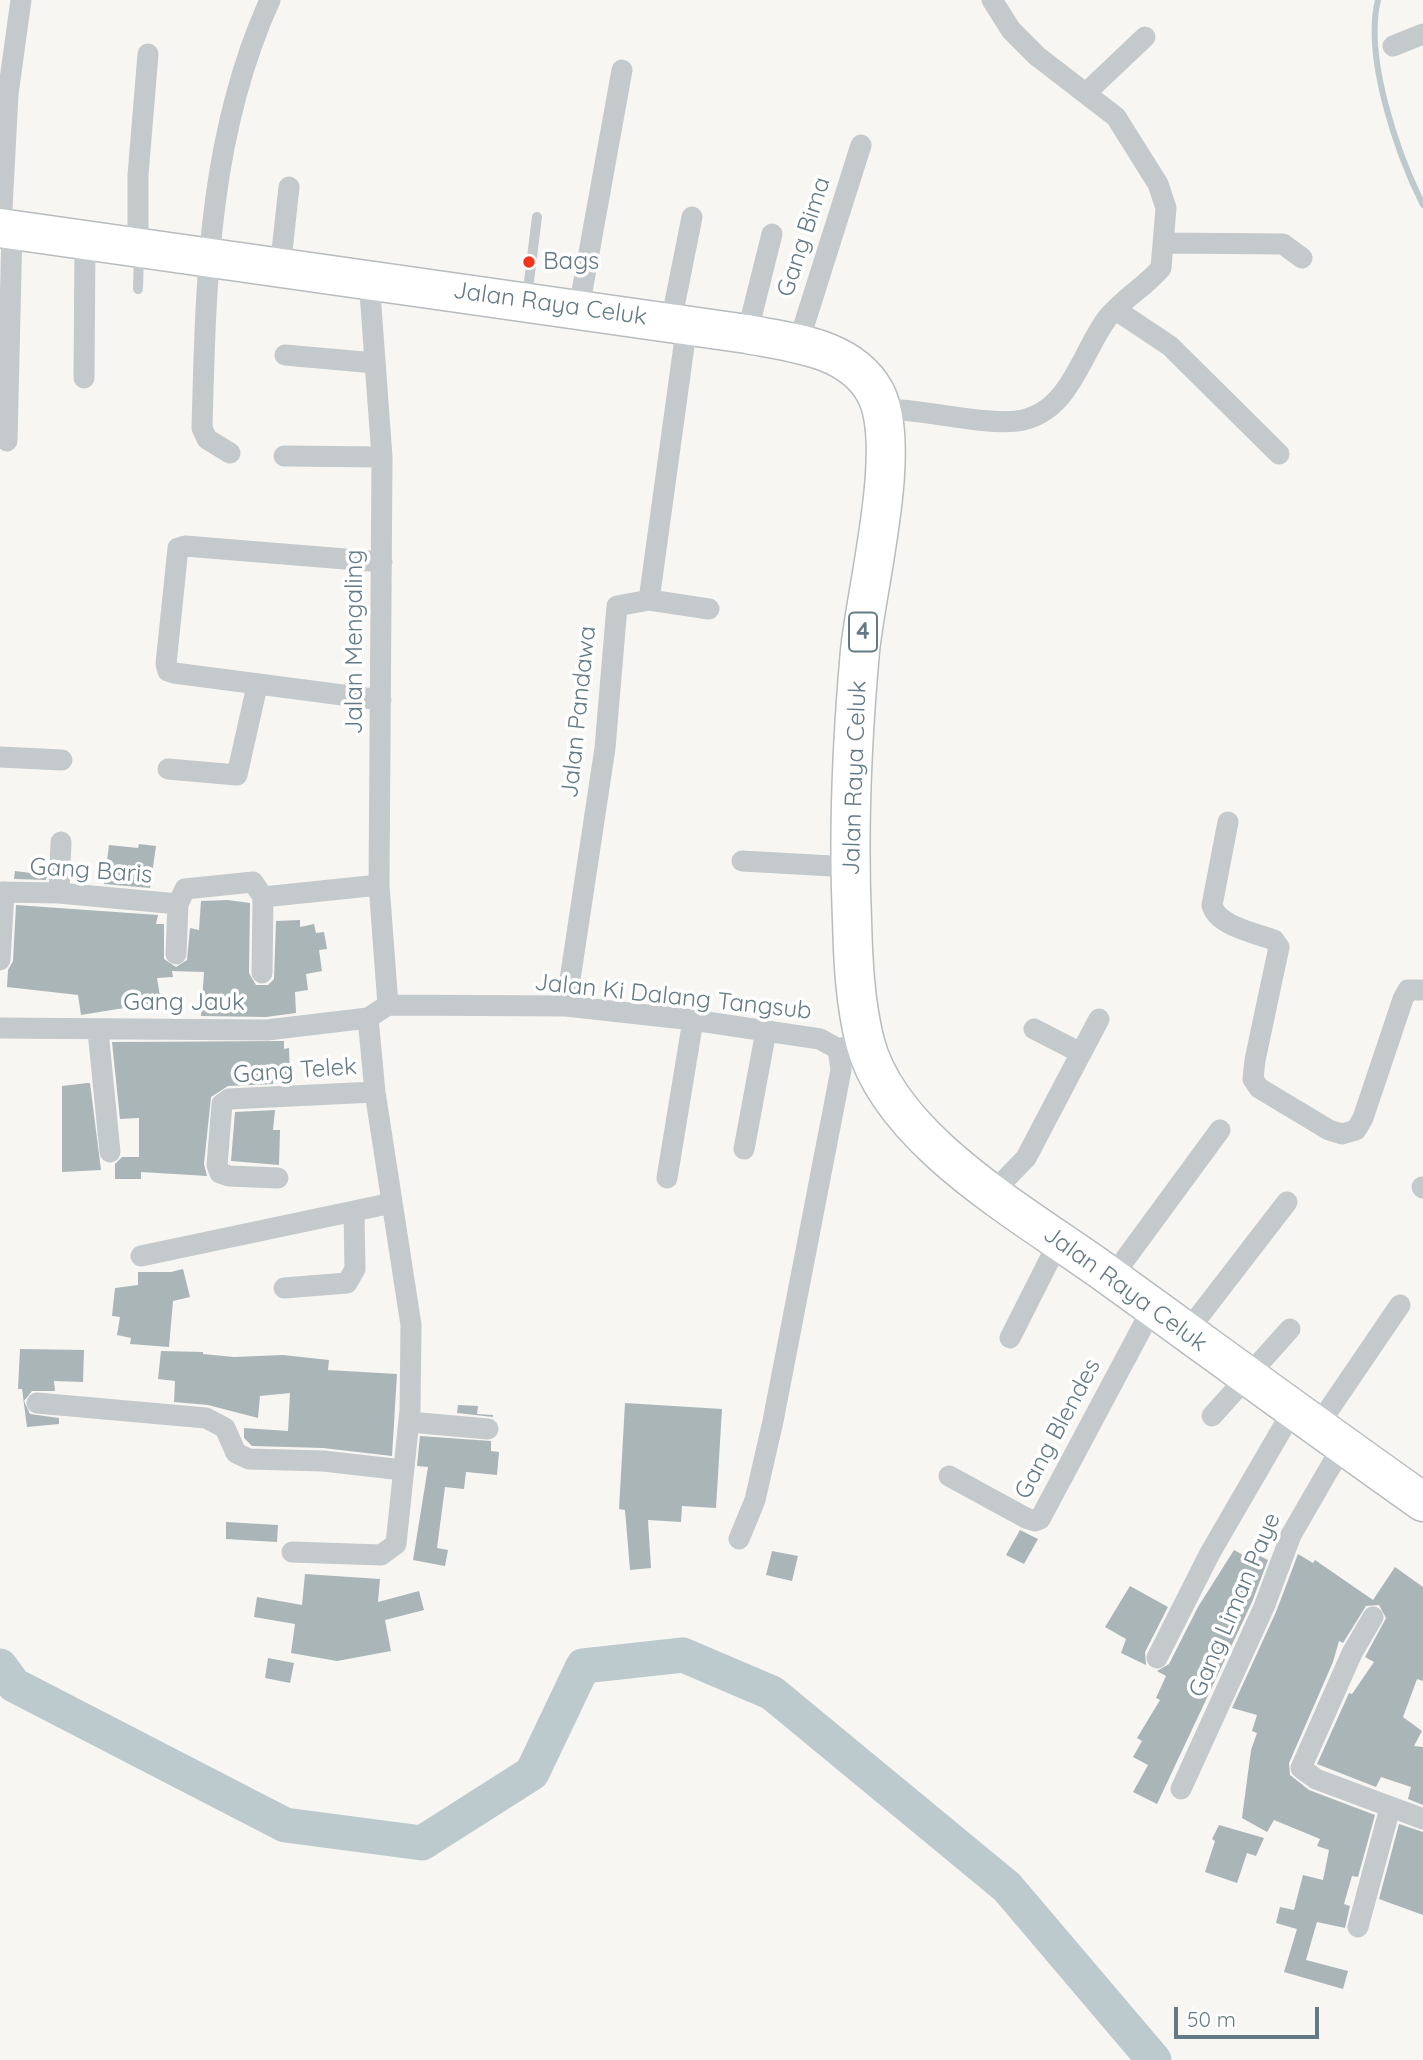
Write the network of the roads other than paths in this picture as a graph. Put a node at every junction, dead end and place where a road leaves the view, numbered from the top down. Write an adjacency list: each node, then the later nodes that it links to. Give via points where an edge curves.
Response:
1 (21, 0): 14 (street, via 8,94)
2 (270, 0): 19 (street, via 229,124)
3 (992, 0): 9 (street, via 1011,30 1037,56)
4 (1423, 34): 6 (street)
5 (1145, 37): 9 (street)
6 (1393, 46)
7 (148, 54): 18 (street, via 138,175)
8 (622, 70): 25 (street)
9 (1087, 92): 17 (street, via 1116,117 1158,184 1166,208)
10 (861, 145): 29 (street, Gang Bima)
11 (289, 187): 21 (street)
12 (537, 217): 24 (lane)
13 (692, 217): 27 (street)
14 (4, 228): 16 (highway, Jalan Raya Celuk / 4); 34 (street)
15 (772, 234): 28 (street)
16 (85, 240): 18 (highway, Jalan Raya Celuk / 4); 32 (street)
17 (1164, 243): 20 (street, via 1283,244); 26 (street, via 1161,268)
18 (138, 246): 19 (highway, Jalan Raya Celuk / 4); 23 (lane)
19 (207, 257): 21 (highway, Jalan Raya Celuk / 4); 35 (street, via 202,428 207,439)
20 (1303, 258)
21 (280, 269): 22 (highway, Jalan Raya Celuk / 4)
22 (369, 279): 24 (highway, Jalan Raya Celuk / 4); 31 (street, Jalan Mengaling)
23 (138, 289)
24 (528, 292): 25 (highway, Jalan Raya Celuk / 4)
25 (579, 308): 27 (highway, Jalan Raya Celuk / 4)
26 (1116, 310): 33 (street, via 1070,385 1033,418 1000,421); 36 (street, via 1170,346)
27 (679, 323): 28 (highway, Jalan Raya Celuk / 4); 40 (street)
28 (747, 334): 29 (highway, Jalan Raya Celuk / 4)
29 (798, 344): 33 (highway, Jalan Raya Celuk / 4, via 835,355 857,369)
30 (285, 355): 31 (street)
31 (375, 363): 38 (street, Jalan Mengaling)
32 (84, 378)
33 (883, 409): 50 (highway, Jalan Raya Celuk / 4, via 886,444 860,648)
34 (8, 441)
35 (230, 453)
36 (1279, 454)
37 (284, 456): 38 (street)
38 (382, 457): 39 (street, Jalan Mengaling)
39 (382, 562): 42 (street, via 178,548 168,671); 43 (street, Jalan Mengaling)
40 (649, 600): 41 (street); 61 (street, Jalan Pandawa, via 628,602 617,609 605,748)
41 (709, 609)
42 (257, 686): 43 (street); 46 (street, via 237,775)
43 (381, 700): 51 (street, Jalan Mengaling)
44 (0, 757): 45 (street)
45 (62, 760)
46 (169, 769)
47 (1228, 822): 59 (street, via 1214,912 1274,940 1279,947 1255,1060 1253,1079 1259,1088 1329,1130 1342,1134 1356,1130 1403,999 1408,990)
48 (61, 842): 53 (street)
49 (742, 861): 50 (street)
50 (850, 867): 69 (highway, Jalan Raya Celuk / 4)
51 (379, 886): 54 (street); 60 (street, Jalan Mengaling)
52 (2, 892): 53 (street, Gang Baris); 57 (street)
53 (59, 893): 55 (street, Gang Baris)
54 (264, 897): 55 (street, Gang Baris, via 258,885 249,881 189,887); 58 (street)
55 (178, 904): 56 (street, Gang Baris)
56 (176, 954)
57 (0, 961)
58 (262, 973)
59 (1423, 990)
60 (388, 1005): 61 (street, Jalan Ki Dalang Tangsub); 62 (street)
61 (566, 1006): 64 (street, Jalan Ki Dalang Tangsub)
62 (368, 1018): 67 (street, Gang Jauk, via 267,1030 138,1027); 71 (street)
63 (1099, 1019): 70 (street)
64 (693, 1020): 68 (street, Jalan Ki Dalang Tangsub); 76 (street)
65 (0, 1028): 67 (street, Gang Jauk)
66 (1034, 1030): 70 (street)
67 (98, 1031): 74 (street)
68 (766, 1031): 69 (street, Jalan Ki Dalang Tangsub); 73 (street)
69 (851, 1046): 77 (highway, Jalan Raya Celuk / 4, via 923,1136); 99 (street, via 841,1070 755,1500)
70 (1079, 1052): 77 (street, via 1026,1158)
71 (375, 1092): 75 (street, Gang Telek, via 229,1099 222,1104 220,1173); 79 (street)
72 (1220, 1130): 83 (street)
73 (744, 1149)
74 (110, 1152)
75 (278, 1178)
76 (667, 1178)
77 (992, 1194): 81 (highway, Jalan Raya Celuk / 4)
78 (1287, 1202): 88 (street)
79 (392, 1203): 80 (street); 93 (street, via 411,1325)
80 (354, 1213): 82 (street); 84 (street, via 355,1269 347,1283)
81 (1059, 1241): 83 (highway, Jalan Raya Celuk / 4); 89 (street)
82 (141, 1256)
83 (1112, 1277): 86 (highway, Jalan Raya Celuk / 4)
84 (284, 1288)
85 (1400, 1305): 94 (street)
86 (1152, 1309): 88 (highway, Jalan Raya Celuk / 4); 97 (street, Gang Blendes, via 1040,1519 1026,1518)
87 (1290, 1329): 90 (street)
88 (1186, 1332): 90 (highway, Jalan Raya Celuk / 4)
89 (1010, 1338)
90 (1249, 1377): 92 (street); 94 (highway, Jalan Raya Celuk / 4)
91 (37, 1403): 96 (street, via 206,1418 225,1428 236,1453 249,1458)
92 (1212, 1416)
93 (409, 1422): 95 (street); 96 (street)
94 (1318, 1427): 98 (highway, Jalan Raya Celuk / 4); 102 (street, via 1223,1531); 103 (street, Gang Liman Paye, via 1291,1535 1264,1607)
95 (488, 1429)
96 (403, 1470): 100 (street, via 396,1544 391,1550 374,1556)
97 (948, 1476)
98 (1423, 1502)
99 (739, 1539)
100 (292, 1552)
101 (1373, 1618): 104 (street, via 1301,1768 1307,1776)
102 (1157, 1658)
103 (1181, 1789)
104 (1390, 1808): 105 (street); 106 (street)
105 (1423, 1819)
106 (1358, 1927)

